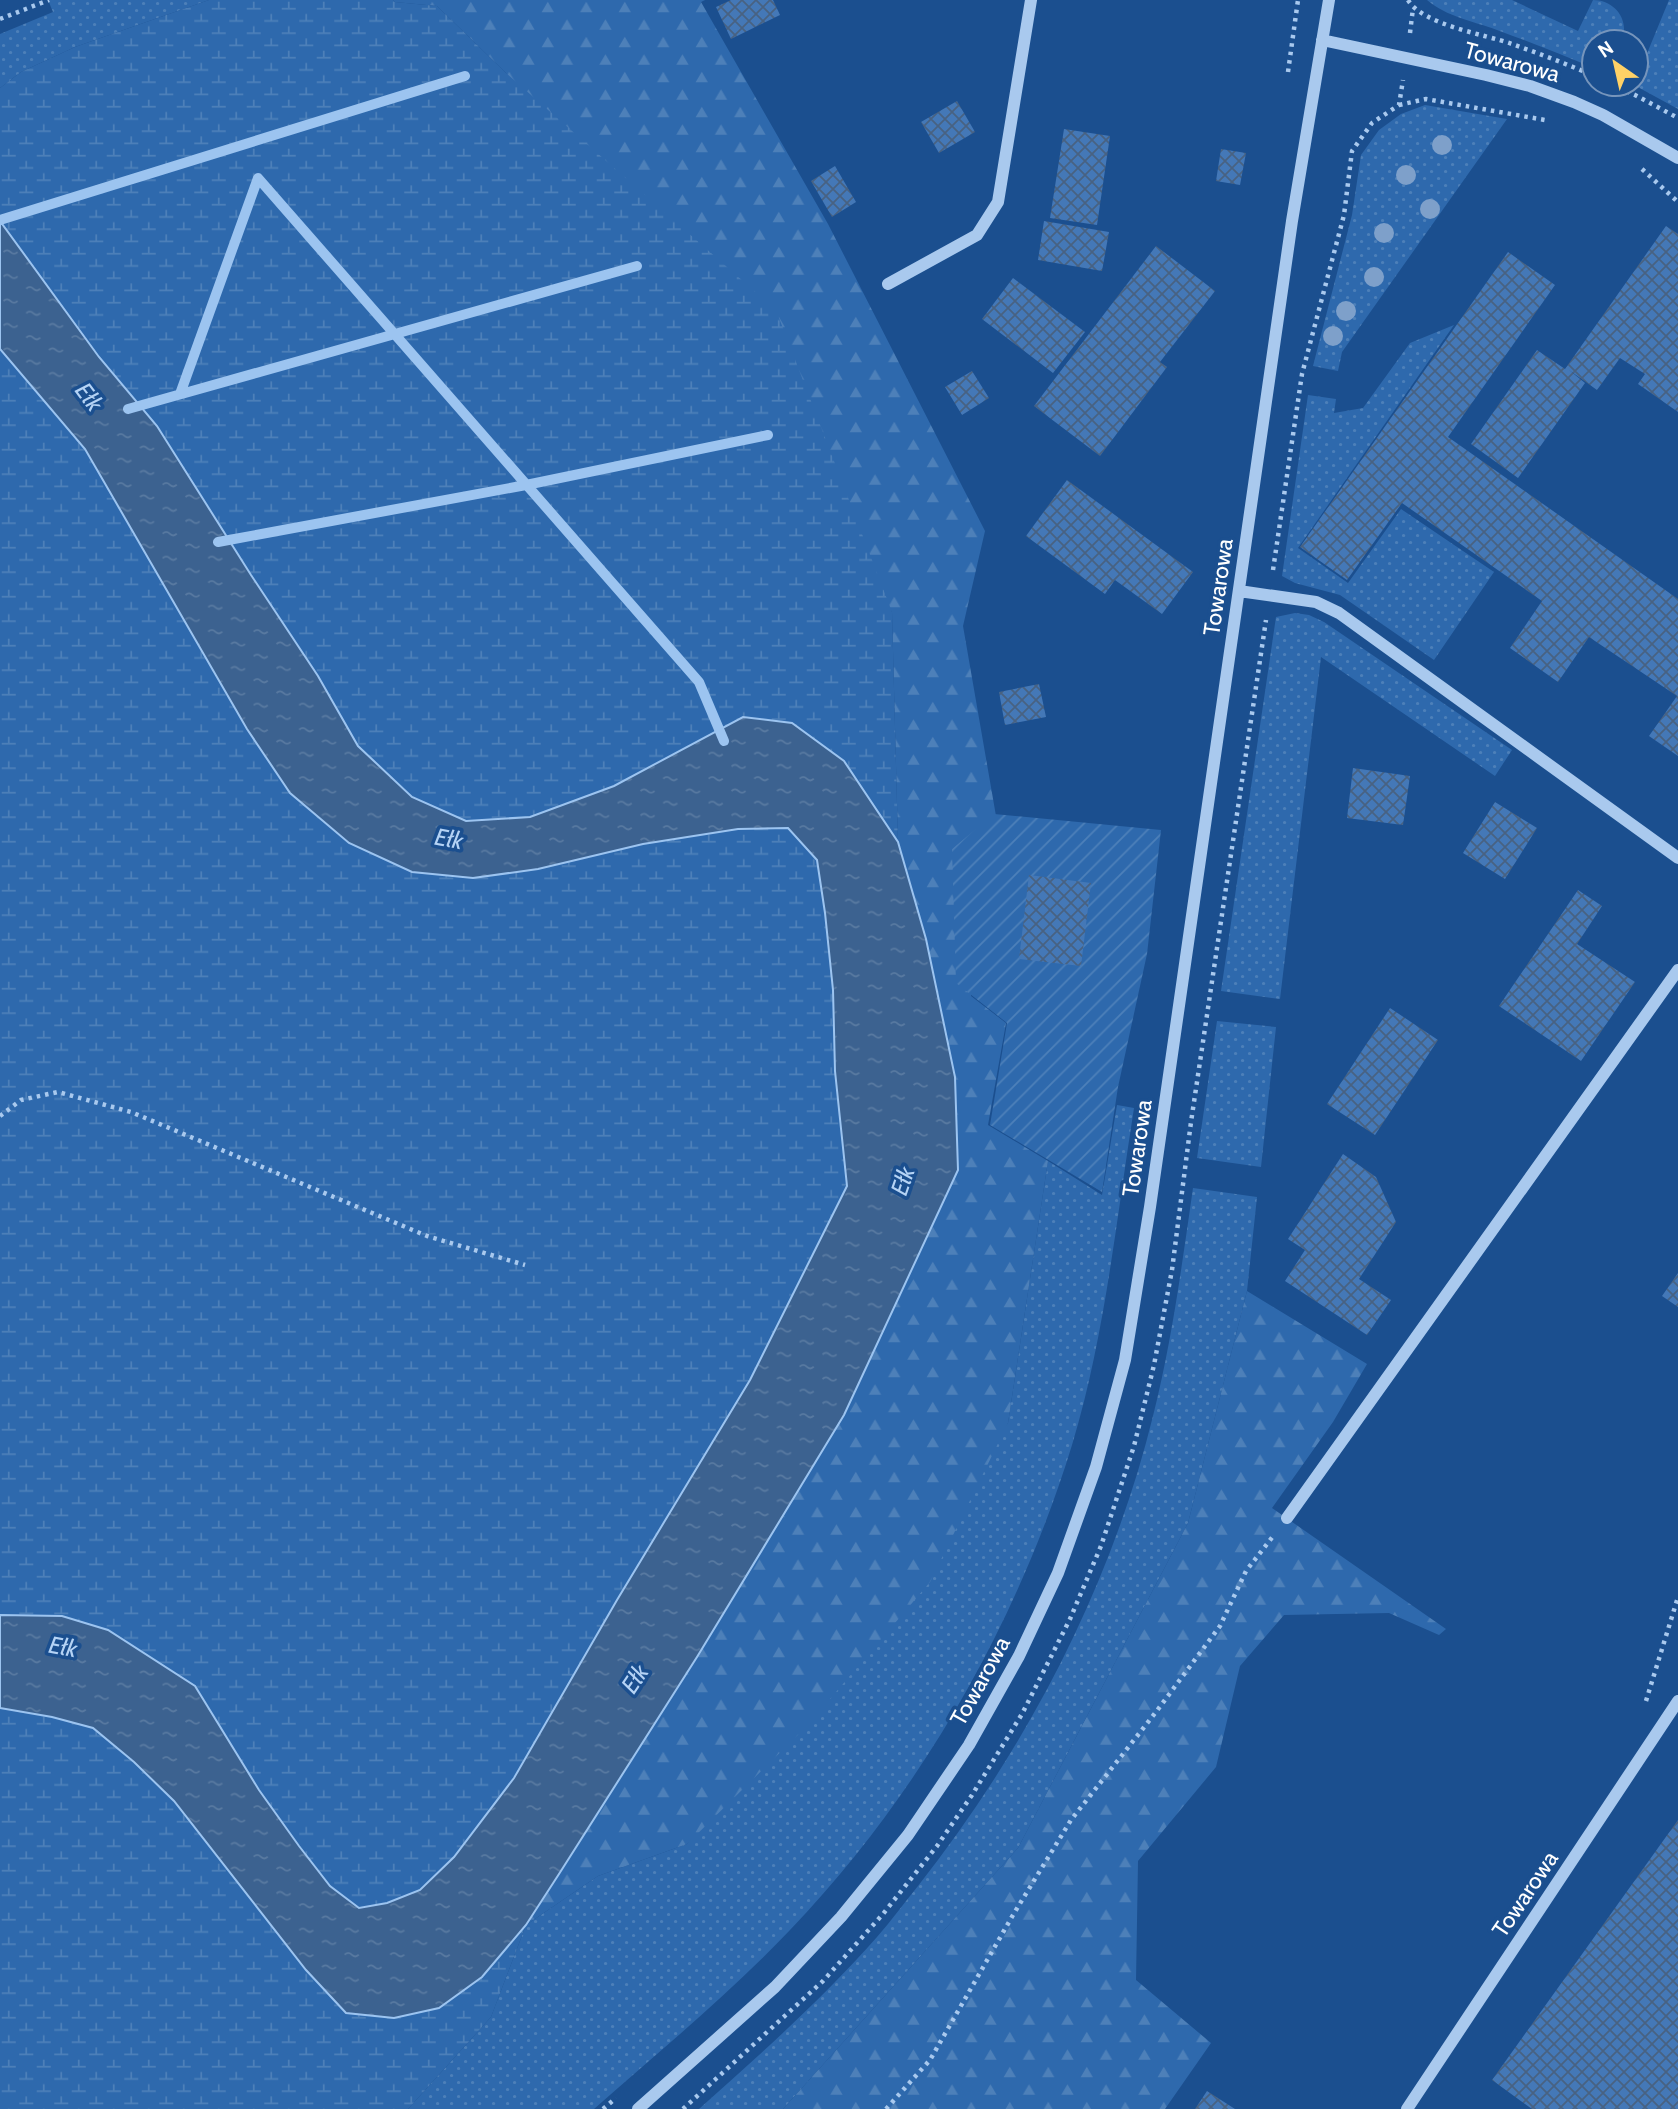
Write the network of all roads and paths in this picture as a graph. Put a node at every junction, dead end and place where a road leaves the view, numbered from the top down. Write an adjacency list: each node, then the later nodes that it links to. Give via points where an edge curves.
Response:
1 (48, 0): 5 (path)
2 (1031, 0): 15 (street, via 998,202 977,235)
3 (1329, 0): 6 (street, Towarowa)
4 (1408, 0): 7 (path, via 1413,8 1443,24 1510,43)
5 (0, 19)
6 (1322, 40): 12 (street, Towarowa, via 1541,90 1613,120); 16 (street, Towarowa)
7 (1580, 70)
8 (1642, 98): 10 (path)
9 (1399, 105): 11 (path, via 1426,99)
10 (1678, 118)
11 (1547, 121)
12 (1678, 158)
13 (1635, 163): 14 (path)
14 (1678, 202)
15 (888, 284)
16 (1239, 591): 17 (street, via 1316,602 1339,613); 25 (street, Towarowa, via 1125,1360 1096,1467 1058,1573 1020,1656 969,1745 908,1835 841,1917 775,1987)
17 (1678, 858)
18 (1678, 970): 21 (street)
19 (0, 1116): 20 (path, via 21,1100 58,1093 131,1112 427,1236)
20 (525, 1265)
21 (1287, 1518): 26 (path, via 1246,1571 1220,1626 1071,1820 930,2060)
22 (1678, 1701): 27 (street, Towarowa)
23 (623, 2091): 24 (path)
24 (603, 2109)
25 (638, 2109)
26 (886, 2109)
27 (1408, 2109)

